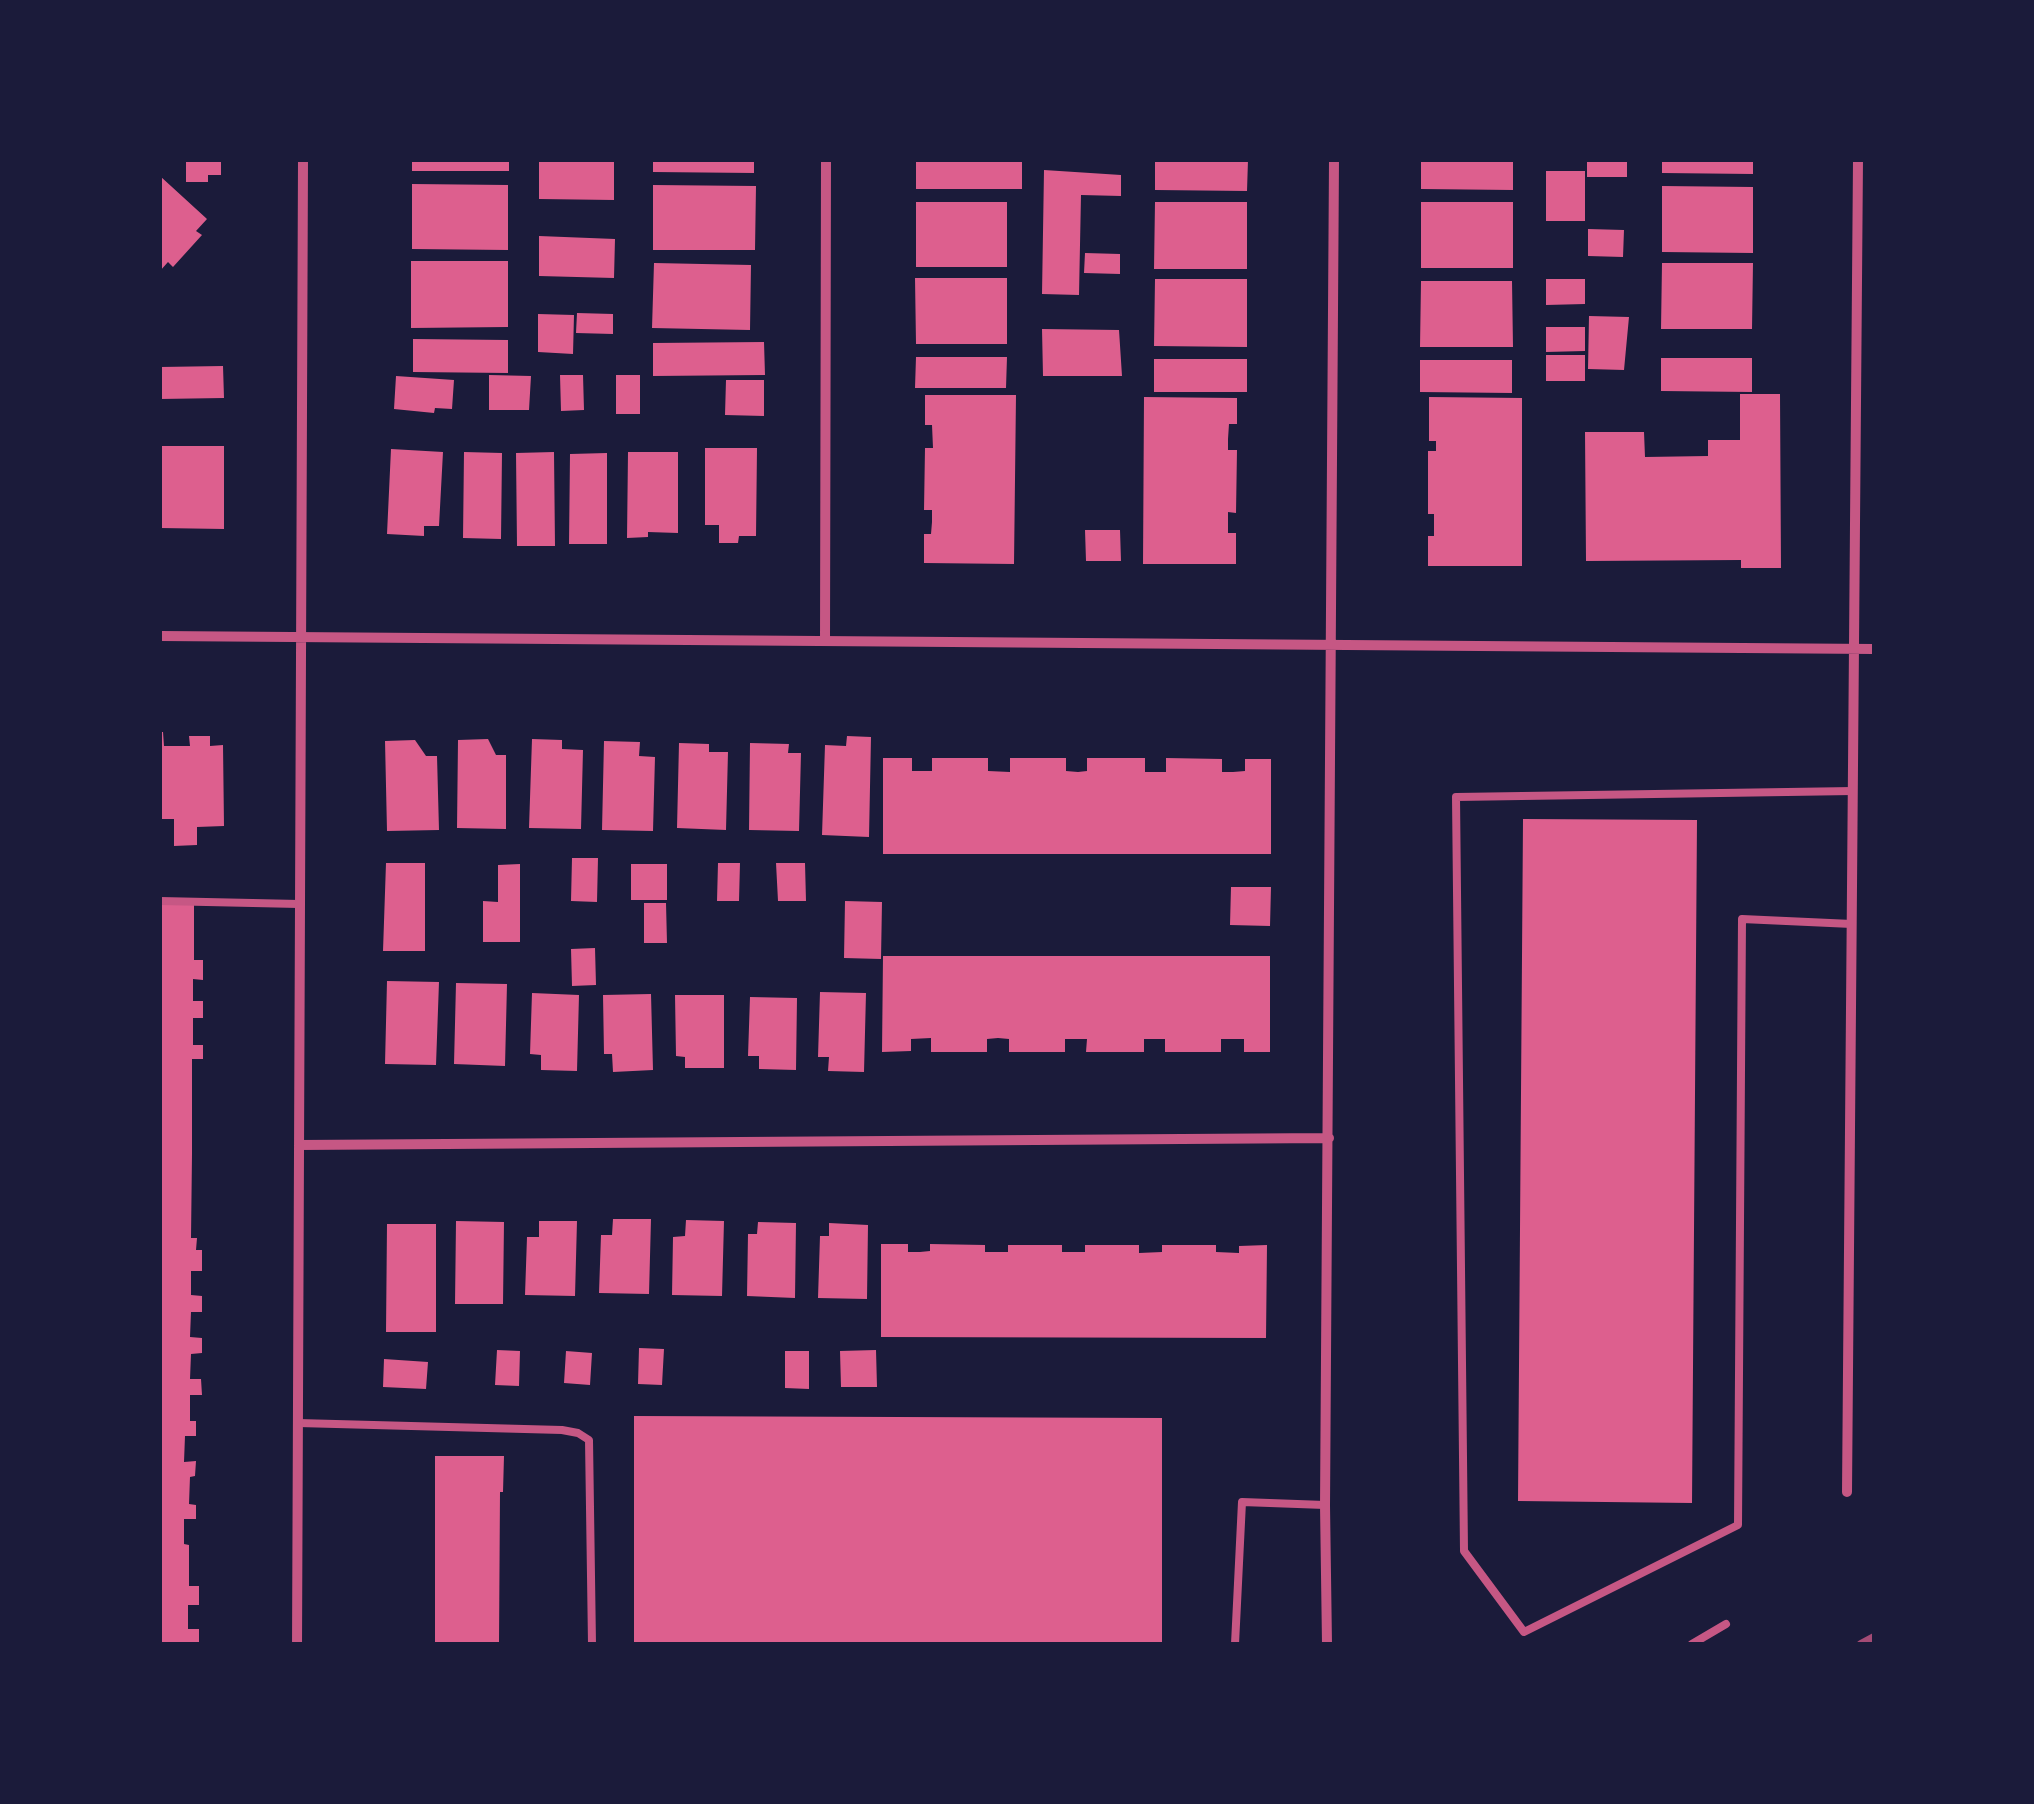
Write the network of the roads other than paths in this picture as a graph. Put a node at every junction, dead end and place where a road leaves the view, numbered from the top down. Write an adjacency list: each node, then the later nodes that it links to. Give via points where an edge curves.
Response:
1 (303, 160): 6 (street)
2 (826, 160): 7 (street)
3 (1334, 160): 8 (street)
4 (1858, 160): 9 (street)
5 (160, 636): 6 (street)
6 (300, 637): 7 (street); 13 (street)
7 (825, 641): 8 (street)
8 (1330, 643): 9 (street); 15 (street)
9 (1855, 649): 10 (street); 11 (street)
10 (1874, 650)
11 (1853, 791): 14 (street); 14 (lane, via 1456,797 1464,1551 1524,1632 1738,1524 1742,920)
12 (160, 900): 13 (lane)
13 (299, 904): 16 (street)
14 (1852, 924): 18 (street)
15 (1329, 1138): 16 (street); 19 (street)
16 (299, 1145): 17 (street)
17 (298, 1423): 21 (street); 22 (lane, via 562,1430 589,1440)
18 (1847, 1492)
19 (1324, 1505): 23 (lane, via 1242,1502); 24 (street)
20 (1726, 1624): 25 (lane)
21 (297, 1644)
22 (592, 1644)
23 (1235, 1644)
24 (1327, 1644)
25 (1692, 1644)

